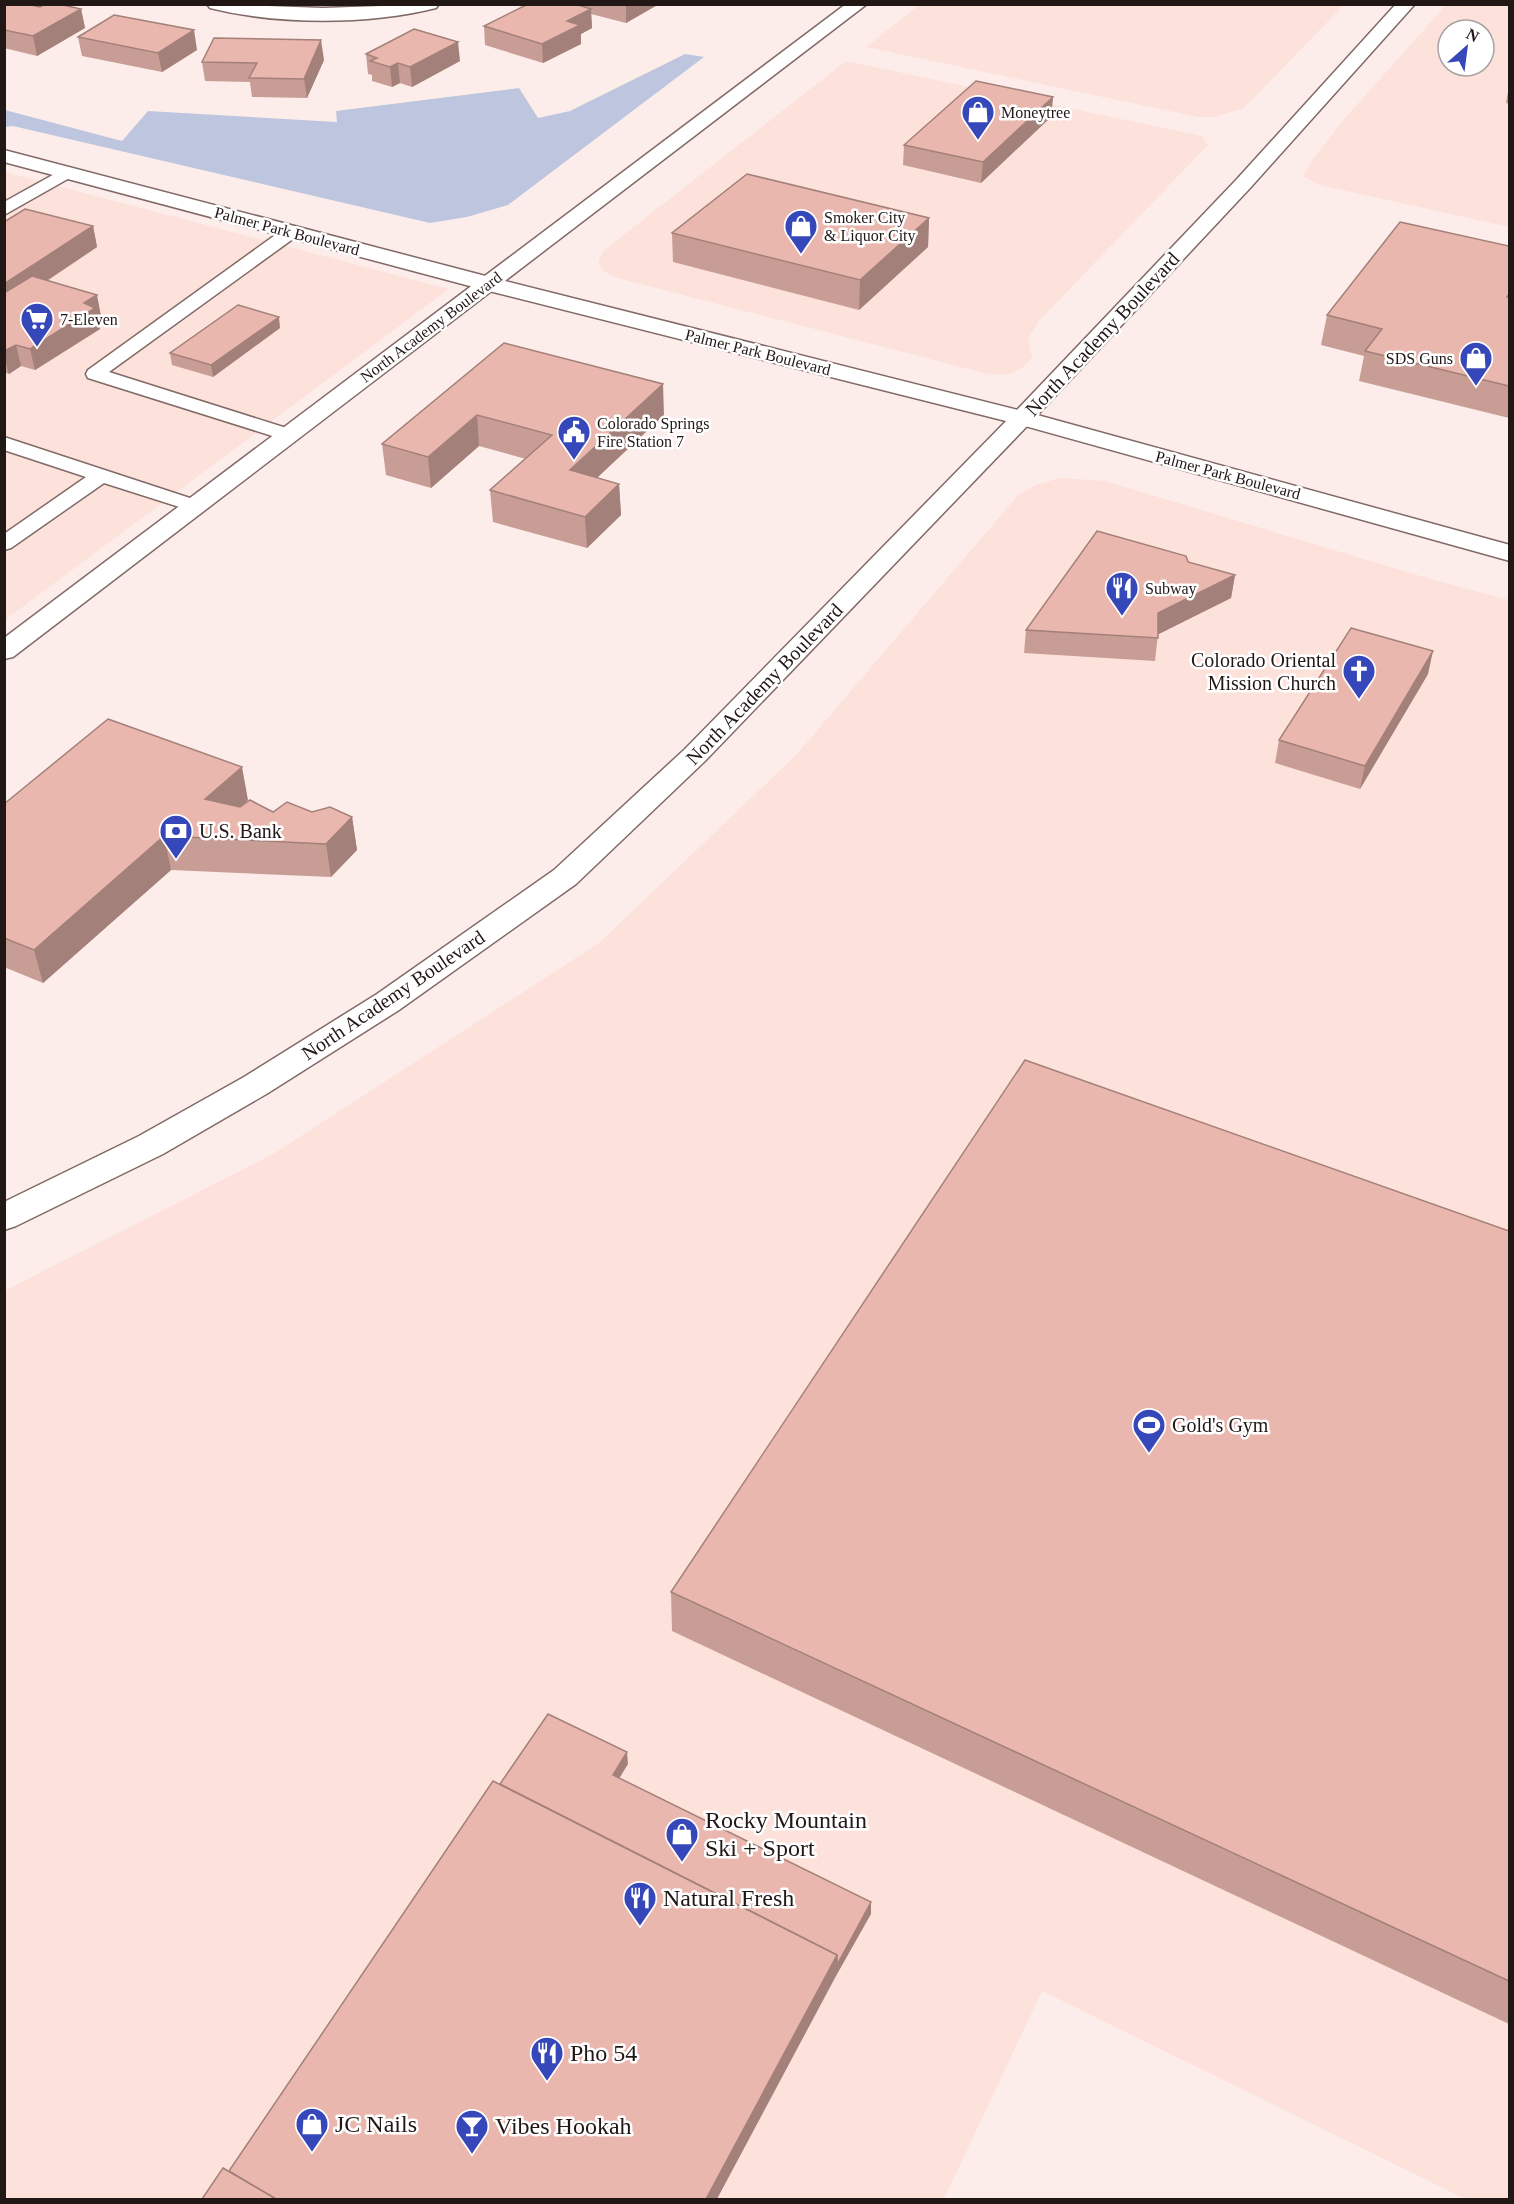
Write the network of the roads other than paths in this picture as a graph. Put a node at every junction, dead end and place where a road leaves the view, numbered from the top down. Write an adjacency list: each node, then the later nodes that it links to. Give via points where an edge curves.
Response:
1 (430, 4): 4 (main road, via 353,14 304,15)
2 (858, 4): 9 (main road, North Academy Boulevard)
3 (1406, 4): 10 (main road, North Academy Boulevard)
4 (217, 5)
5 (4, 156): 6 (main road, Palmer Park Boulevard)
6 (67, 172): 7 (lane); 8 (main road, Palmer Park Boulevard)
7 (4, 210)
8 (291, 232): 9 (main road, Palmer Park Boulevard); 11 (lane, via 95,374)
9 (489, 284): 10 (main road, Palmer Park Boulevard); 11 (main road, North Academy Boulevard)
10 (1023, 418): 16 (main road, Palmer Park Boulevard); 18 (main road, North Academy Boulevard, via 695,755 565,877 388,1002 272,1075 152,1145)
11 (289, 435): 14 (main road, North Academy Boulevard)
12 (4, 443): 13 (lane)
13 (100, 476): 14 (lane); 15 (lane)
14 (195, 506): 17 (main road, North Academy Boulevard)
15 (4, 544)
16 (1509, 553)
17 (4, 651)
18 (4, 1217)

